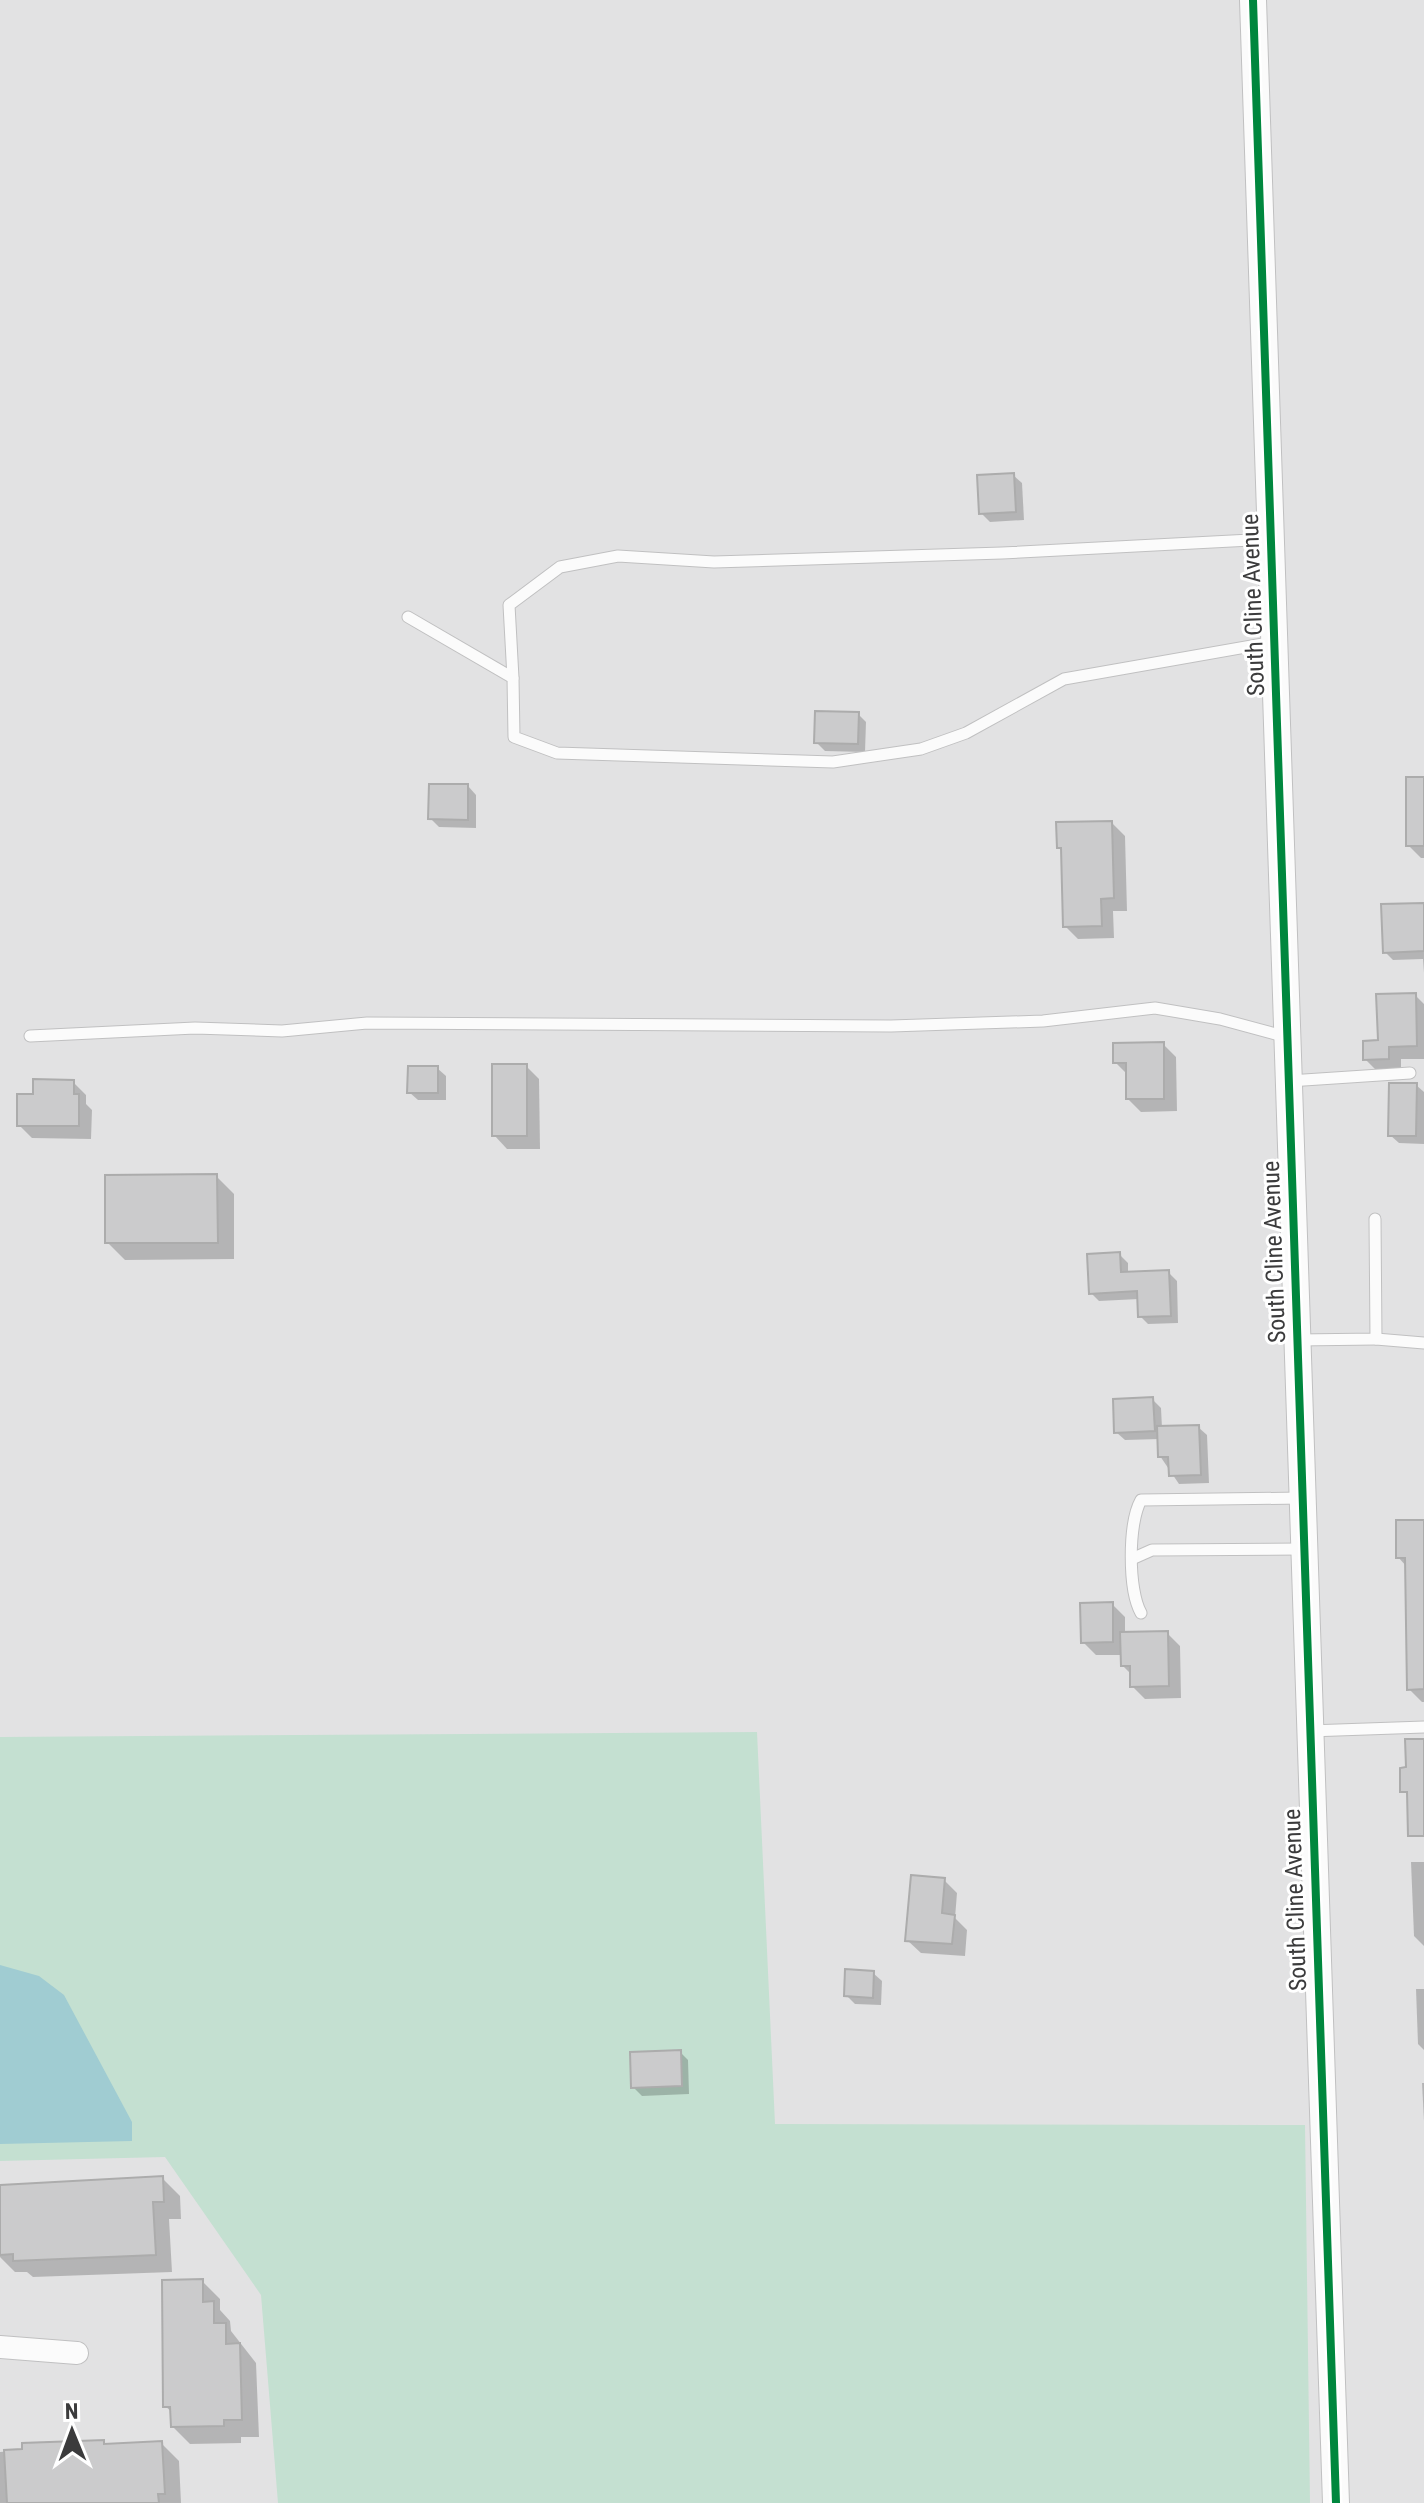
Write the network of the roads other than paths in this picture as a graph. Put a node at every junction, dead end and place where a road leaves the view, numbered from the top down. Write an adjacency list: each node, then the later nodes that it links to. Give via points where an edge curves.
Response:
1 (1253, 0): 2 (street, South Cline Avenue)
2 (1271, 539): 4 (street, South Cline Avenue); 5 (lane, via 714,562 618,556 560,567 509,605)
3 (408, 617): 5 (lane)
4 (1274, 642): 5 (lane, via 1064,679 921,749 833,762 557,753 514,737); 7 (street, South Cline Avenue)
5 (513, 678)
6 (30, 1036): 7 (lane, via 195,1028 282,1031 367,1023 891,1026 1043,1021 1155,1008)
7 (1287, 1038): 9 (street, South Cline Avenue)
8 (1410, 1073): 9 (lane)
9 (1289, 1081): 12 (street, South Cline Avenue)
10 (1375, 1219): 11 (lane)
11 (1376, 1339): 12 (lane); 13 (lane)
12 (1298, 1340): 14 (street, South Cline Avenue)
13 (1424, 1343)
14 (1301, 1498): 15 (street, South Cline Avenue); 16 (lane, via 1141,1500 1132,1515)
15 (1303, 1549): 16 (lane, via 1152,1550); 19 (street, South Cline Avenue)
16 (1134, 1558): 17 (lane, via 1133,1598)
17 (1141, 1613)
18 (1424, 1727): 19 (lane)
19 (1308, 1731): 22 (street, South Cline Avenue)
20 (0, 2347): 21 (street)
21 (77, 2353)
22 (1336, 2503)

